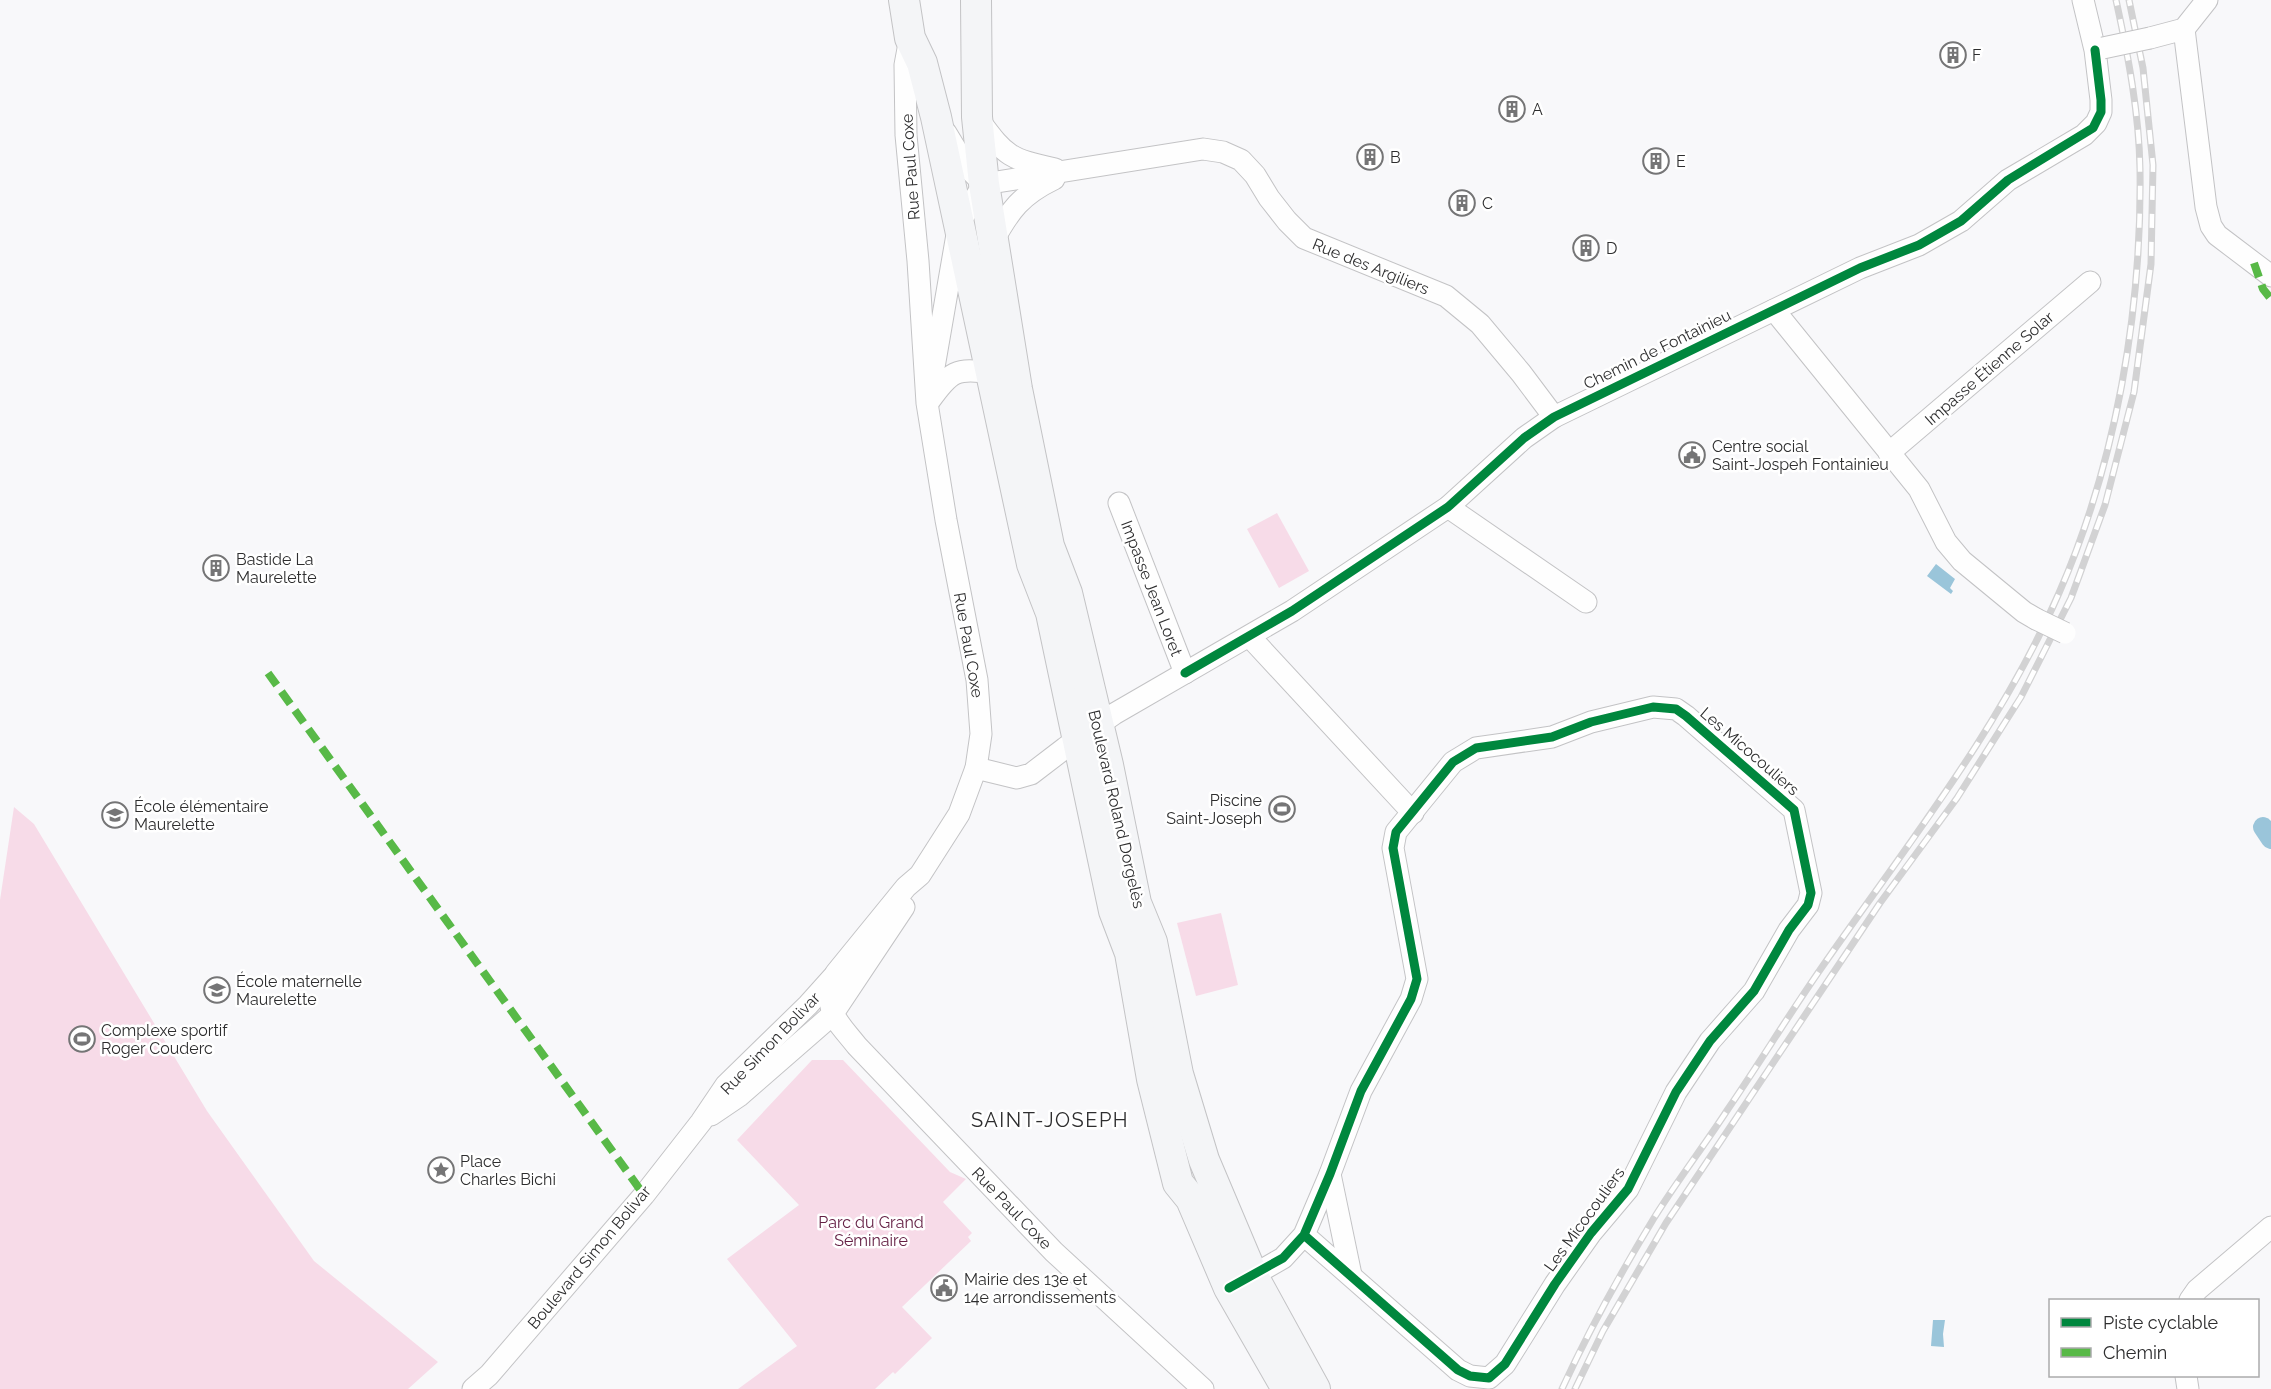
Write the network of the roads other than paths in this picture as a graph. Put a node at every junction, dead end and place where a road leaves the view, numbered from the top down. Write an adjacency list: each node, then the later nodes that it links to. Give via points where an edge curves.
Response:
1 (904, 0): 6 (main road, Boulevard Roland Dorgelès)
2 (976, 0): 9 (main road, Boulevard Roland Dorgelès)
3 (2083, 0): 7 (street, Chemin de Fontainieu)
4 (2207, 0): 5 (street)
5 (2184, 29): 7 (street, bridge); 14 (street, via 2211,226 2225,242)
6 (910, 39): 8 (main road, Boulevard Roland Dorgelès, via 922,63); 18 (street, Rue Paul Coxe, via 905,65 906,135)
7 (2099, 49): 16 (street, Chemin de Fontainieu, via 2101,112 2093,128 2008,180 1961,221 1919,245 1860,268)
8 (936, 117): 11 (street, via 966,166); 12 (main road, Boulevard Roland Dorgelès)
9 (977, 117): 10 (street, Rue des Argiliers, via 1006,153 1022,162); 11 (main road, Boulevard Roland Dorgelès)
10 (1067, 172): 11 (street, Rue des Argiliers); 13 (street, Rue des Argiliers, via 1021,198); 19 (street, Rue des Argiliers, via 1203,149 1240,160 1304,238 1446,296 1480,324)
11 (984, 184): 12 (street, Rue Paul Coxe); 13 (main road, Boulevard Roland Dorgelès)
12 (959, 223): 17 (main road, Boulevard Roland Dorgelès); 18 (street, Rue Paul Coxe)
13 (993, 241): 27 (main road, Boulevard Roland Dorgelès, via 1017,389 1049,546 1067,593)
14 (2271, 276)
15 (2090, 282): 20 (street, Impasse Étienne Solar)
16 (1774, 310): 19 (street, Chemin de Fontainieu); 20 (street)
17 (991, 374): 18 (street, via 961,370 945,378); 27 (main road, Boulevard Roland Dorgelès, via 1032,564)
18 (927, 403): 28 (street, Rue Paul Coxe, via 977,680 981,735)
19 (1554, 417): 22 (street, Chemin de Fontainieu, via 1524,438)
20 (1889, 453): 24 (street, bridge, via 1919,489 1946,542 1962,561 2024,612)
21 (1119, 503): 26 (street, Impasse Jean Loret)
22 (1448, 507): 23 (street); 25 (street, Chemin de Fontainieu)
23 (1586, 602)
24 (2065, 633)
25 (1250, 637): 26 (street, Chemin de Fontainieu); 29 (street)
26 (1185, 673): 27 (street, Chemin de Fontainieu)
27 (1088, 732): 28 (street, Chemin de Fontainieu, via 1031,774 1017,778); 38 (main road, Boulevard Roland Dorgelès, via 1136,903 1152,942 1178,1074)
28 (976, 768): 30 (street, Rue Paul Coxe, via 959,814)
29 (1413, 813): 34 (street, Les Micocouliers, via 1395,832 1393,848 1417,979 1412,999 1361,1091); 37 (street, Les Micocouliers, via 1453,762 1476,748 1552,737 1653,707 1676,709 1794,810 1811,893 1808,905 1754,991 1710,1041 1676,1092 1628,1188 1555,1284 1505,1364 1489,1378 1458,1370)
30 (920, 875): 31 (street, Rue Paul Coxe); 32 (street, Rue Paul Coxe, via 908,902)
31 (836, 973): 32 (street, Rue Paul Coxe, via 829,1003); 33 (street, Rue Simon Bolivar, via 726,1085)
32 (832, 1015): 33 (street, Rue Simon Bolivar, via 739,1096); 41 (street, Rue Paul Coxe, via 1054,1252)
33 (701, 1122): 40 (street, Boulevard Simon Bolivar, via 617,1227 489,1376)
34 (1330, 1174): 36 (street, Les Micocouliers); 37 (street)
35 (2271, 1227): 39 (street)
36 (1304, 1235): 37 (street, Les Micocouliers); 38 (street, Les Micocouliers, via 1283,1258)
37 (1352, 1275)
38 (1241, 1282): 42 (main road, Boulevard Roland Dorgelès); 43 (main road, Boulevard Roland Dorgelès)
39 (2191, 1299)
40 (473, 1389)
41 (1203, 1389)
42 (1287, 1389)
43 (1315, 1389)

